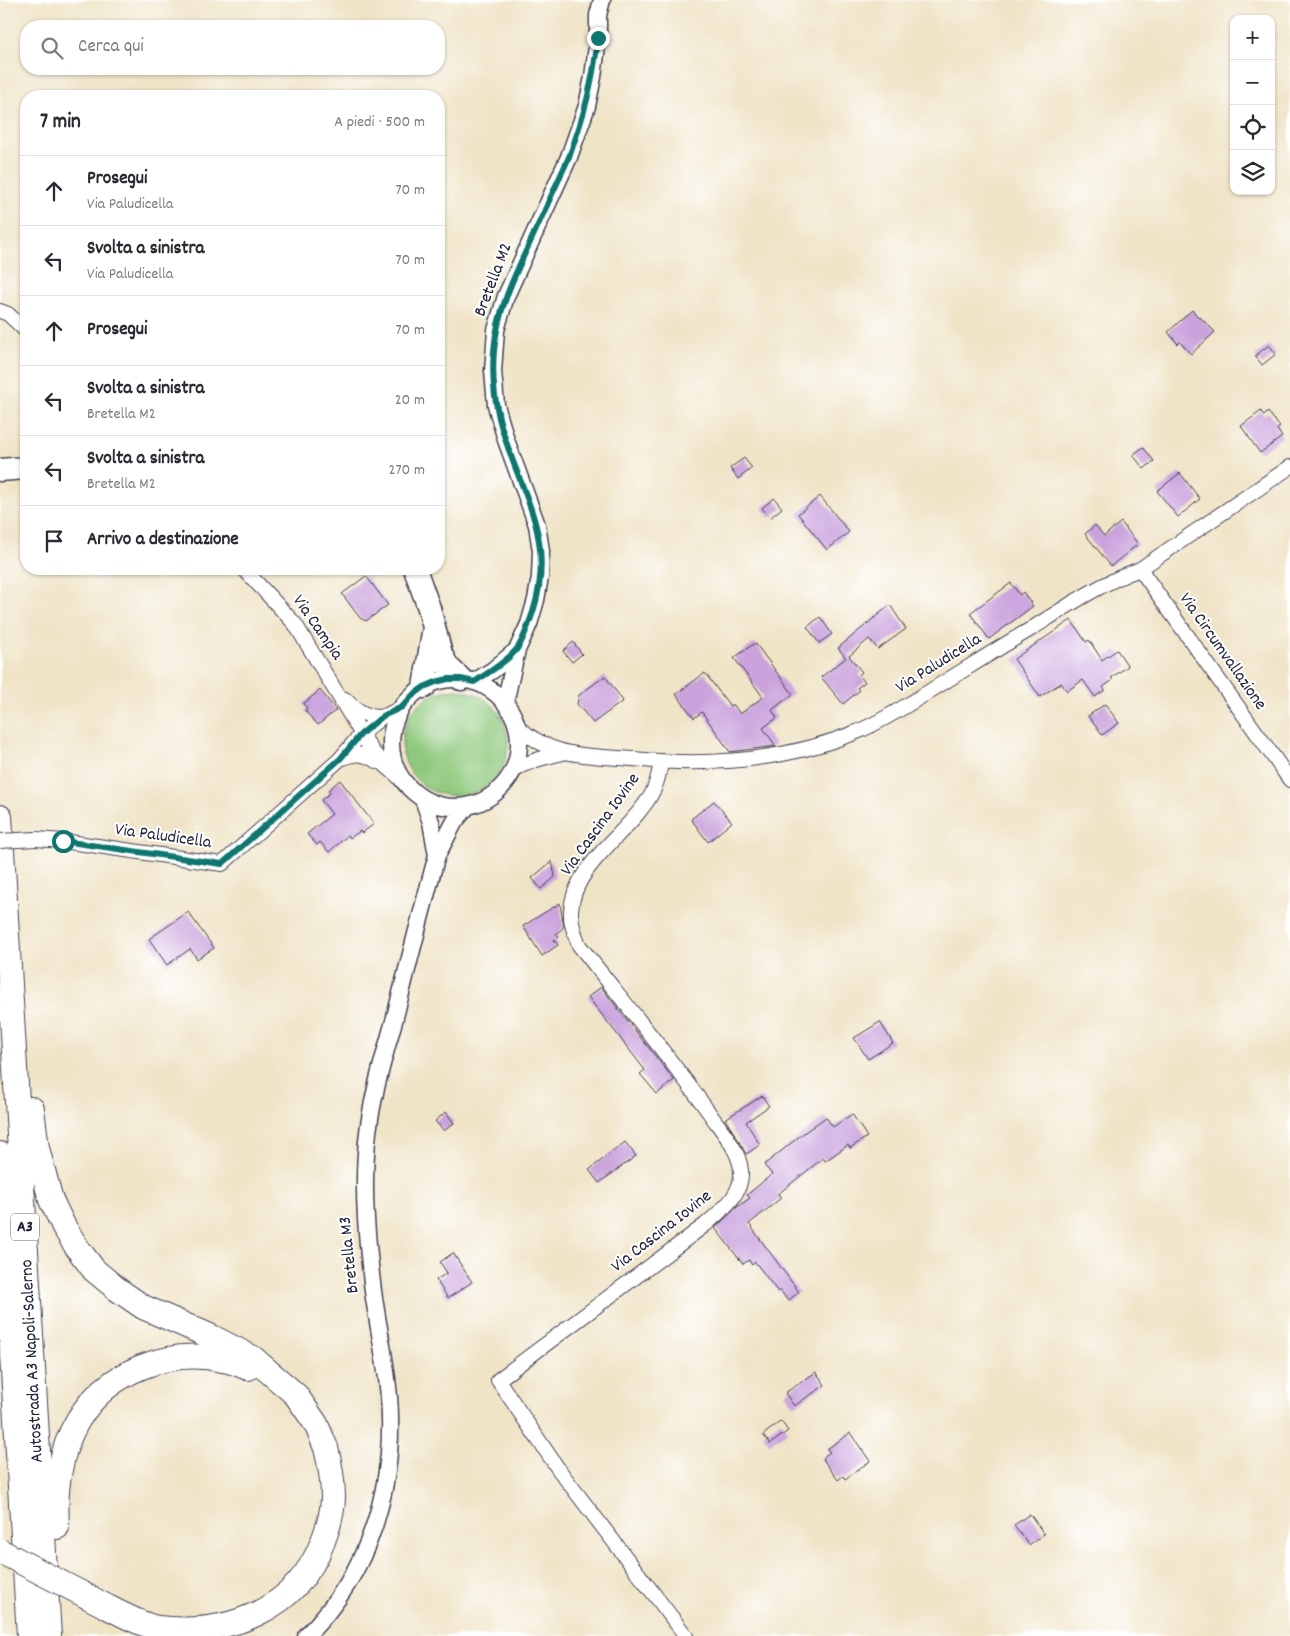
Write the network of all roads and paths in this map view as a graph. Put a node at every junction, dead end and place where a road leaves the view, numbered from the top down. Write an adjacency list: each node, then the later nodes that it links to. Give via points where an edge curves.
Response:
1 (591, 0): 2 (street, Bretella M2)
2 (600, 8): 12 (street, Bretella M2, via 587,106 569,157 506,296 496,330 494,387 500,420 529,502 541,551 536,600)
3 (0, 311): 4 (street)
4 (20, 325)
5 (1290, 467): 8 (street, Via Paludicella)
6 (20, 468): 7 (highway)
7 (0, 470)
8 (1140, 569): 23 (street, Via Paludicella, via 1084,596 906,706 860,730 814,746 756,760); 27 (street, Via Circumvallazione)
9 (250, 575): 15 (street, Via Campia, via 295,624)
10 (417, 575): 11 (highway)
11 (433, 630): 13 (highway, via 440,654 448,667); 14 (highway)
12 (517, 650): 13 (street, Bretella M2, via 494,670); 16 (street, Bretella M2)
13 (467, 680): 14 (street, via 448,679); 16 (street, via 491,690)
14 (424, 687): 17 (street)
15 (336, 690): 18 (street, via 362,712); 20 (street)
16 (505, 703): 19 (street)
17 (402, 707): 18 (street, Via Paludicella); 26 (street, via 391,735 394,765)
18 (383, 716): 20 (street, Via Paludicella)
19 (517, 726): 21 (street, Via Paludicella, via 529,737); 25 (street, via 519,751)
20 (361, 734): 22 (street, Via Paludicella); 24 (street)
21 (564, 753): 23 (street, Via Paludicella); 25 (street, Via Paludicella, via 537,759)
22 (340, 759): 24 (street, via 358,753); 31 (street, Via Paludicella, bridge, via 222,864 73,842)
23 (661, 762): 41 (street, Via Cascina Iovine, via 651,795 579,882 572,904 572,926 579,945 692,1088 728,1139 741,1170 739,1188 730,1203 705,1225 498,1380 559,1470)
24 (384, 764): 26 (street)
25 (513, 770): 29 (street, via 494,795)
26 (401, 778): 28 (street)
27 (1290, 780)
28 (423, 799): 29 (street, via 452,808); 32 (street, Bretella M3)
29 (467, 807): 32 (street, Bretella M3, via 455,821)
30 (0, 817): 33 (highway, Autostrada A3 Napoli-Salerno / A3)
31 (0, 841)
32 (437, 854): 40 (street, Bretella M3, via 375,1094 367,1140 365,1195 369,1252 389,1397 387,1474 370,1541 358,1565 336,1600)
33 (4, 882): 35 (highway, A3, via 27,1026 37,1148 52,1200 64,1226 94,1270 116,1289 143,1307 253,1358); 38 (highway, Autostrada A3 Napoli-Salerno / A3)
34 (0, 1154): 37 (highway, Autostrada A3 Napoli-Salerno / A3)
35 (276, 1378): 36 (highway, A3, bridge, via 296,1395 316,1424 331,1468 334,1498 318,1556 301,1581 260,1615 209,1631 181,1632 154,1627 124,1615); 39 (highway, A3, via 223,1360 178,1357 132,1371 93,1400 68,1441 60,1470 56,1505)
36 (0, 1551)
37 (29, 1636)
38 (49, 1636)
39 (61, 1636)
40 (306, 1636)
41 (686, 1636)

